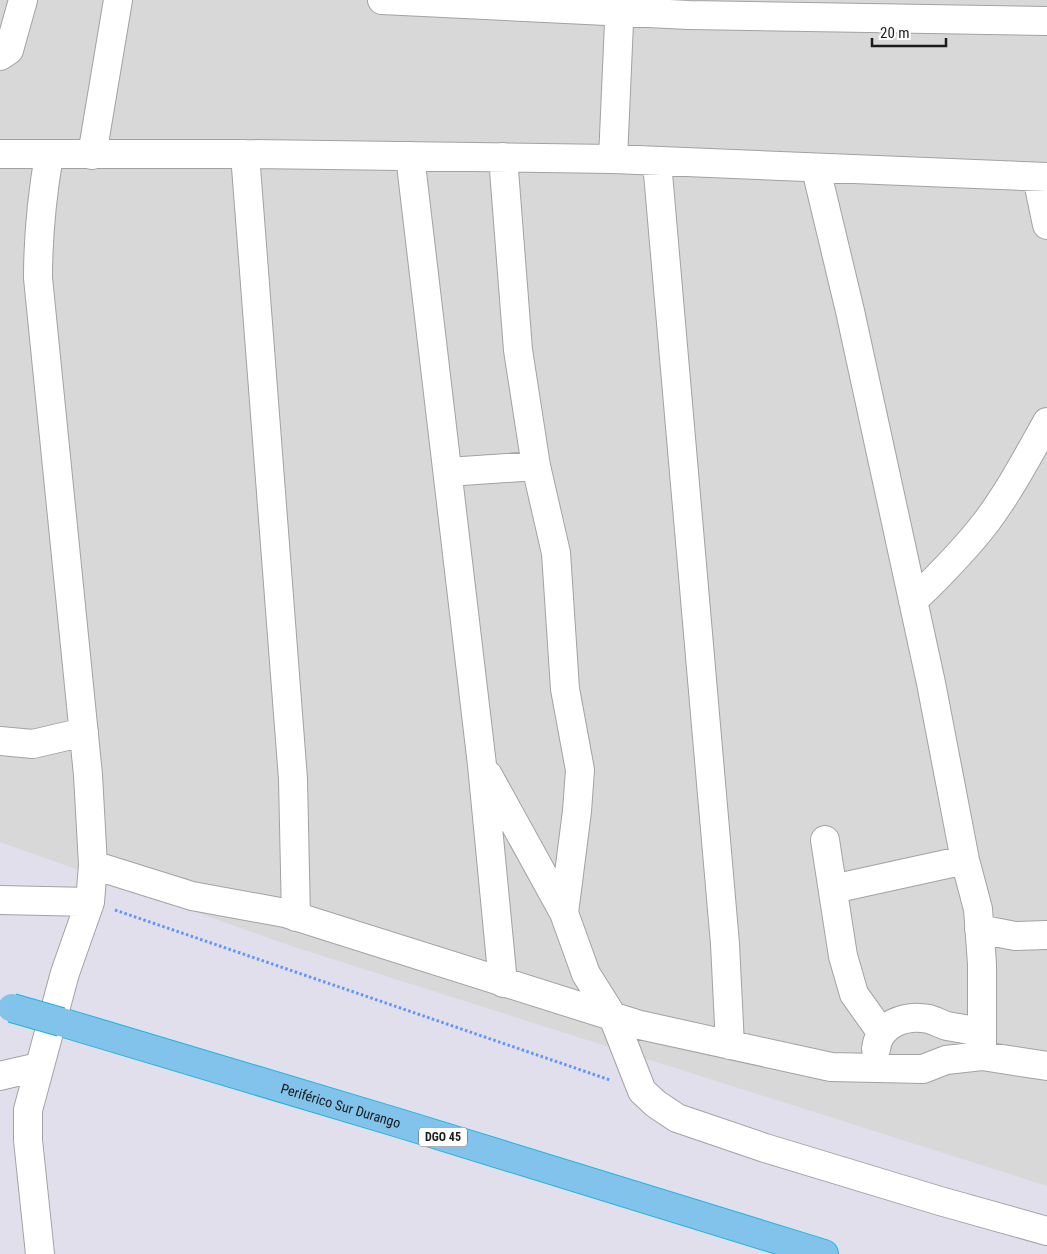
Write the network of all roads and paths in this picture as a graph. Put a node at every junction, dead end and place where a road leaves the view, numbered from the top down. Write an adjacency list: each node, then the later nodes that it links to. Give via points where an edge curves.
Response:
1 (23, 0): 6 (street, via 8,50)
2 (118, 0): 10 (street)
3 (382, 0): 4 (street)
4 (620, 6): 5 (street, via 689,15); 13 (street)
5 (1047, 21)
6 (0, 56)
7 (0, 154): 9 (street)
8 (245, 154): 10 (street); 11 (street); 32 (street, via 291,760)
9 (49, 155): 10 (street); 22 (street, via 39,226 38,278)
10 (92, 155)
11 (410, 156): 12 (street); 20 (street)
12 (503, 157): 13 (street); 19 (street, via 518,350)
13 (613, 159): 14 (street)
14 (657, 162): 15 (street); 40 (street, via 723,924)
15 (816, 169): 16 (street); 21 (street)
16 (1042, 177): 17 (street)
17 (1047, 226)
18 (1047, 422): 21 (street, via 987,522)
19 (536, 466): 20 (street); 31 (street, via 556,553 565,689 580,770 578,811)
20 (448, 472): 24 (street)
21 (913, 601): 26 (street)
22 (84, 732): 23 (street, via 33,744); 27 (street)
23 (0, 741)
24 (482, 765): 31 (street); 35 (street)
25 (825, 840): 28 (street)
26 (965, 860): 28 (street); 33 (street, via 978,909)
27 (93, 865): 30 (street); 32 (street, via 192,896)
28 (833, 889): 38 (street, via 854,994)
29 (0, 900): 30 (street)
30 (90, 902): 42 (street, via 65,973); 45 (path)
31 (564, 913): 37 (street, via 586,974)
32 (296, 917): 35 (street)
33 (979, 929): 34 (street, via 1015,936); 39 (street)
34 (1047, 935)
35 (503, 982): 37 (street)
36 (6, 1007): 48 (highway, Periférico Sur Durango / DGO 45, bridge)
37 (613, 1017): 40 (street); 45 (street)
38 (882, 1032): 39 (street, via 893,1022 908,1017 928,1019); 43 (street, via 876,1047)
39 (982, 1044): 41 (street); 43 (street, via 923,1069)
40 (730, 1045): 43 (street, via 831,1067)
41 (1047, 1066)
42 (38, 1067): 44 (street); 47 (street, via 28,1110 28,1140)
43 (876, 1068)
44 (0, 1076)
45 (642, 1091): 46 (street, via 677,1118 940,1201)
46 (1047, 1231)
47 (40, 1254)
48 (824, 1254)

